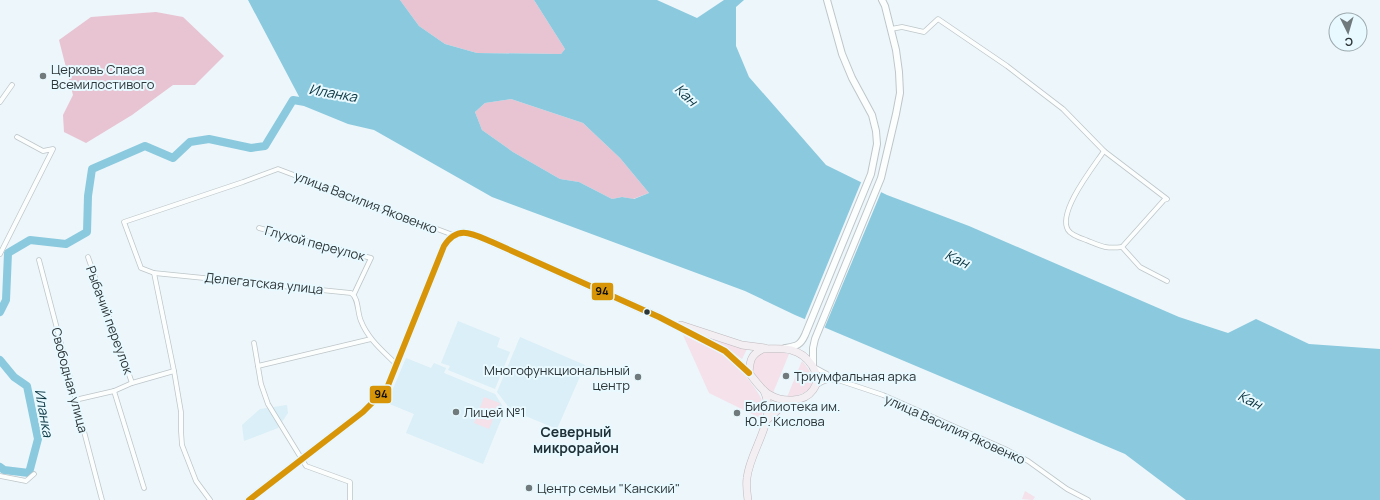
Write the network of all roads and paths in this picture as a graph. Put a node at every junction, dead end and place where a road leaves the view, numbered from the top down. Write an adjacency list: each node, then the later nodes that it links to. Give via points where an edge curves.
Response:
1 (827, 0): 22 (main road, via 842,54 872,115 877,144 871,174 802,342)
2 (882, 0): 3 (main road)
3 (891, 29): 7 (street, via 902,27 924,32 938,19 1008,66 1063,109); 25 (main road, via 900,93 881,178 815,339 812,348)
4 (12, 85): 5 (street)
5 (0, 102)
6 (17, 138): 12 (street, via 43,151 53,149)
7 (1104, 151): 11 (street, via 1167,199); 11 (street, via 1072,199 1067,212 1066,226 1068,231 1081,239 1108,248)
8 (124, 222): 10 (street, улица Василия Яковенко, via 278,169); 15 (street, Делегатская улица, via 140,268)
9 (260, 228): 17 (street, Глухой переулок, via 371,258)
10 (452, 235): 18 (main road, улица Василия Яковенко, via 467,232 487,239); 23 (main road, via 444,246)
11 (1122, 247): 16 (street, via 1140,267)
12 (0, 254)
13 (88, 257): 29 (street, Рыбачий переулок)
14 (39, 260): 33 (street, Свободная улица)
15 (154, 272): 17 (street, Делегатская улица); 26 (street)
16 (1167, 281)
17 (354, 294): 19 (street, via 359,318)
18 (659, 317): 21 (main road, via 742,345); 27 (main road, улица Василия Яковенко, via 725,351)
19 (371, 339): 23 (street); 24 (street)
20 (254, 343): 24 (street)
21 (774, 349): 22 (main road); 27 (main road, via 764,349 755,353 750,362)
22 (783, 349): 25 (main road, via 802,355)
23 (396, 364): 36 (main road, via 387,388 375,402)
24 (258, 366): 36 (street, via 268,404)
25 (813, 367): 28 (street, улица Василия Яковенко); 32 (main road, via 816,380)
26 (174, 371): 29 (street); 42 (street, via 181,412 182,445 196,481)
27 (749, 373): 30 (main road)
28 (838, 380): 32 (street, via 829,379); 47 (street, улица Василия Яковенко, via 883,395 1005,449)
29 (132, 383): 31 (street)
30 (763, 390): 34 (main road, via 775,398); 35 (main road, via 767,397)
31 (114, 391): 33 (street); 39 (street, Рыбачий переулок)
32 (812, 391): 34 (main road)
33 (75, 400): 41 (street, Свободная улица)
34 (793, 400): 35 (main road)
35 (768, 419): 40 (main road, via 747,477)
36 (302, 460): 43 (main road); 44 (street, via 306,466 350,482)
37 (34, 474): 38 (street, via 26,481)
38 (0, 476)
39 (144, 488)
40 (746, 492): 45 (main road); 46 (main road)
41 (102, 500)
42 (210, 500)
43 (249, 500)
44 (350, 500)
45 (748, 500)
46 (751, 500)
47 (1088, 500)

